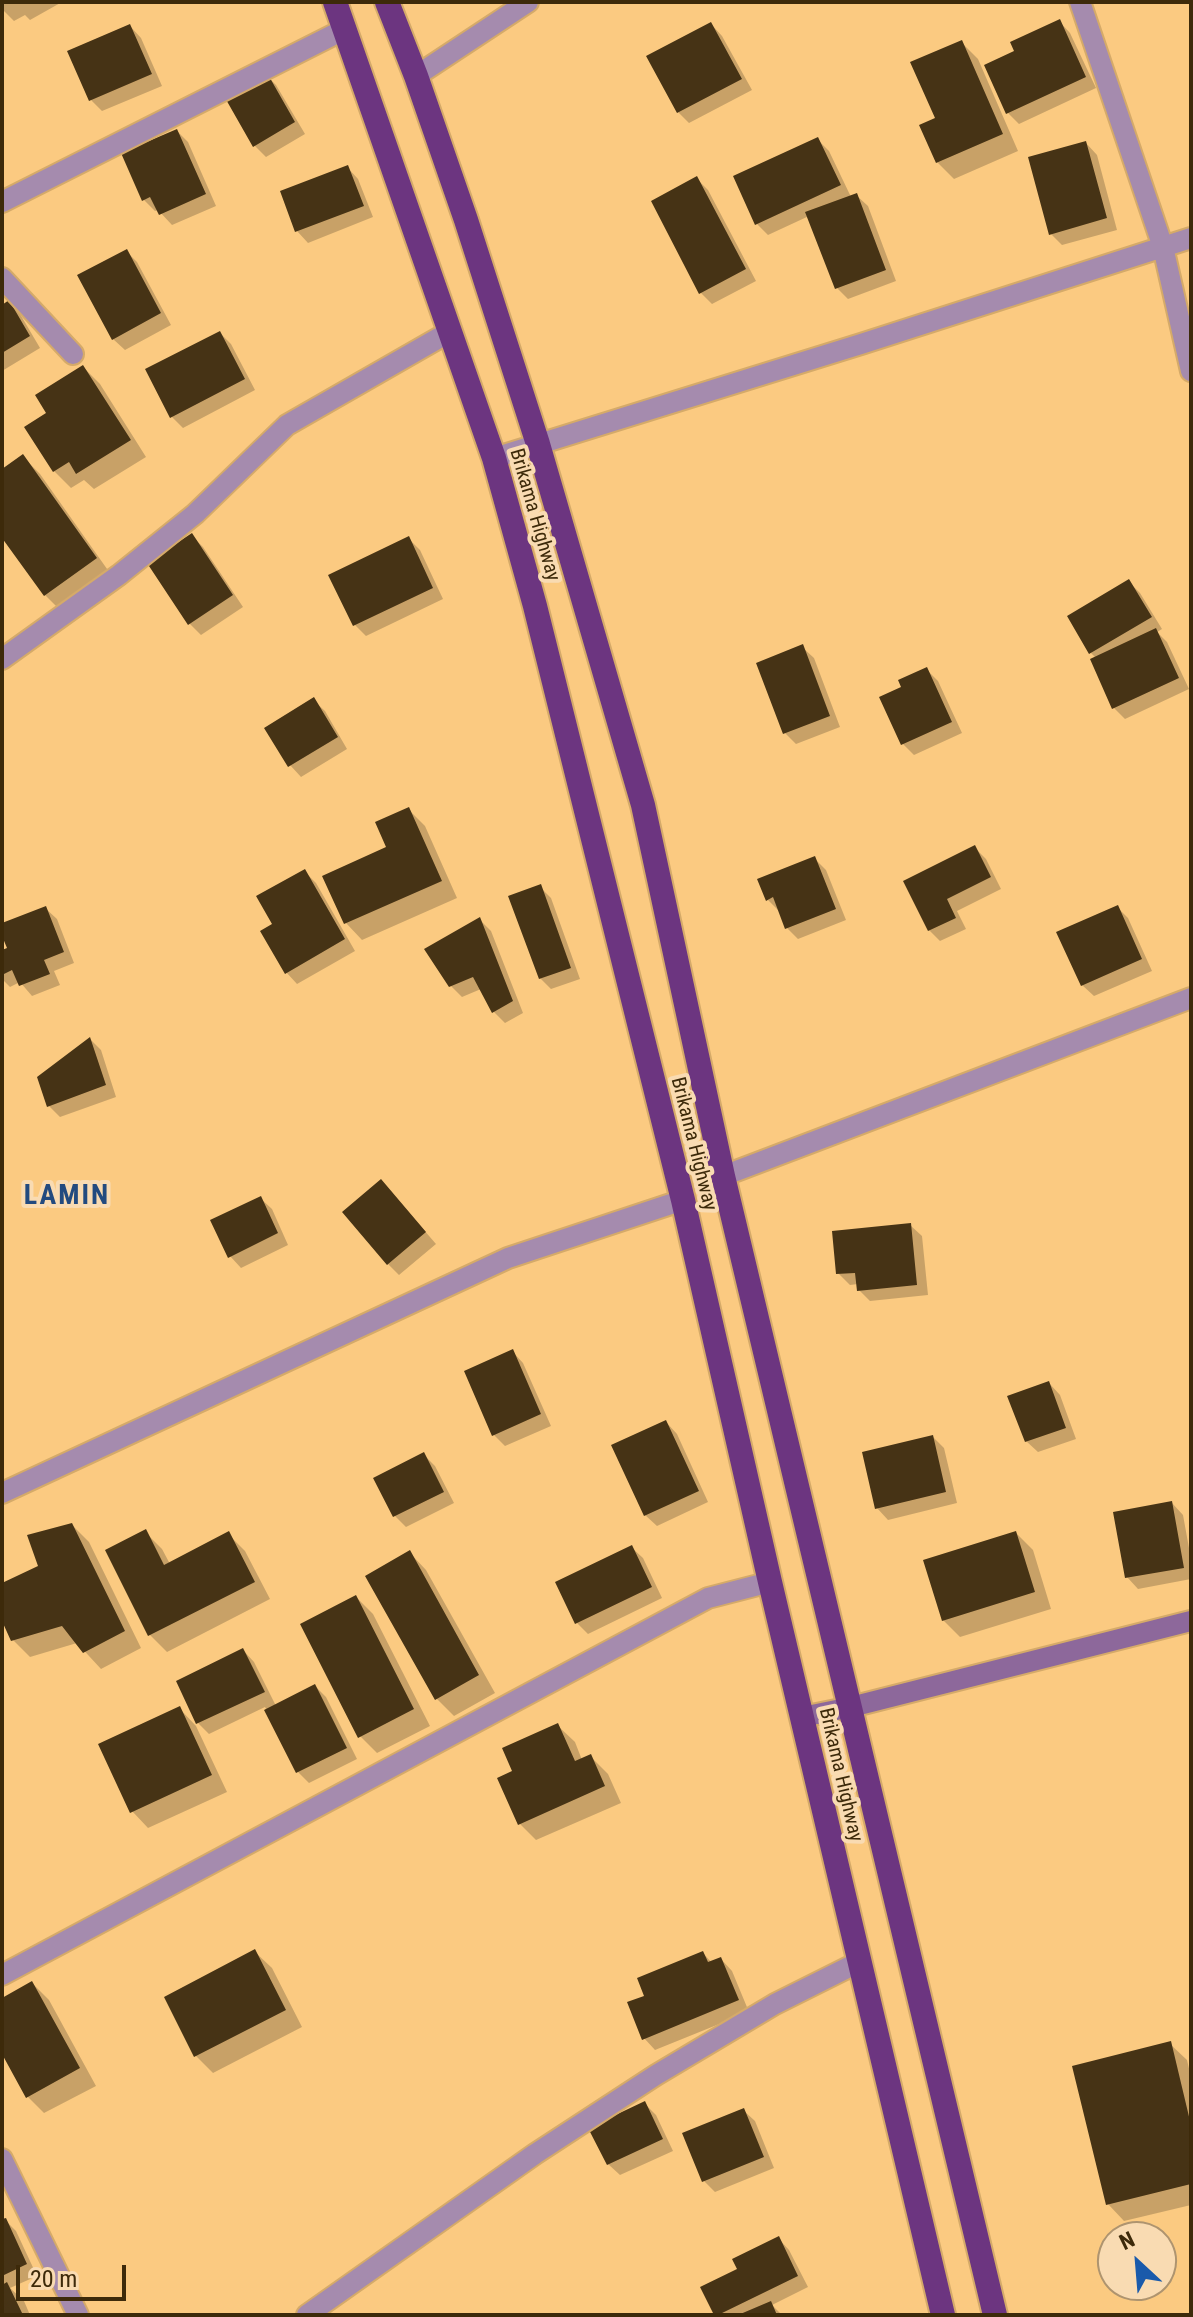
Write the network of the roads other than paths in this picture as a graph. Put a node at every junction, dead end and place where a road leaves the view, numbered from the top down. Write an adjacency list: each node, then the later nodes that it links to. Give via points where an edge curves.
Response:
1 (335, 2): 5 (highway, Brikama Highway)
2 (387, 2): 6 (highway, Brikama Highway)
3 (528, 2): 6 (street)
4 (1080, 2): 9 (street)
5 (345, 29): 7 (street); 11 (highway, Brikama Highway)
6 (416, 76): 14 (highway, Brikama Highway)
7 (2, 202)
8 (1191, 238): 9 (street)
9 (1163, 247): 13 (street); 14 (street)
10 (2, 278): 12 (street)
11 (451, 331): 15 (highway, Brikama Highway); 16 (street, via 287,425 195,514)
12 (73, 354)
13 (1191, 371)
14 (538, 444): 15 (street); 18 (highway, Brikama Highway, via 643,805)
15 (494, 458): 19 (highway, Brikama Highway)
16 (2, 659)
17 (1191, 998): 18 (street)
18 (723, 1176): 23 (highway, Brikama Highway)
19 (683, 1200): 20 (street, via 508,1258); 21 (highway, Brikama Highway)
20 (2, 1493)
21 (770, 1582): 24 (highway, Brikama Highway); 26 (street, via 708,1598)
22 (1191, 1621): 23 (main road)
23 (851, 1707): 24 (main road); 31 (highway, Brikama Highway)
24 (802, 1717): 25 (highway, Brikama Highway)
25 (859, 1962): 29 (street, via 775,2004 656,2075); 30 (highway, Brikama Highway)
26 (2, 1975)
27 (2, 2159): 28 (street)
28 (78, 2315)
29 (307, 2315)
30 (943, 2315)
31 (995, 2315)

